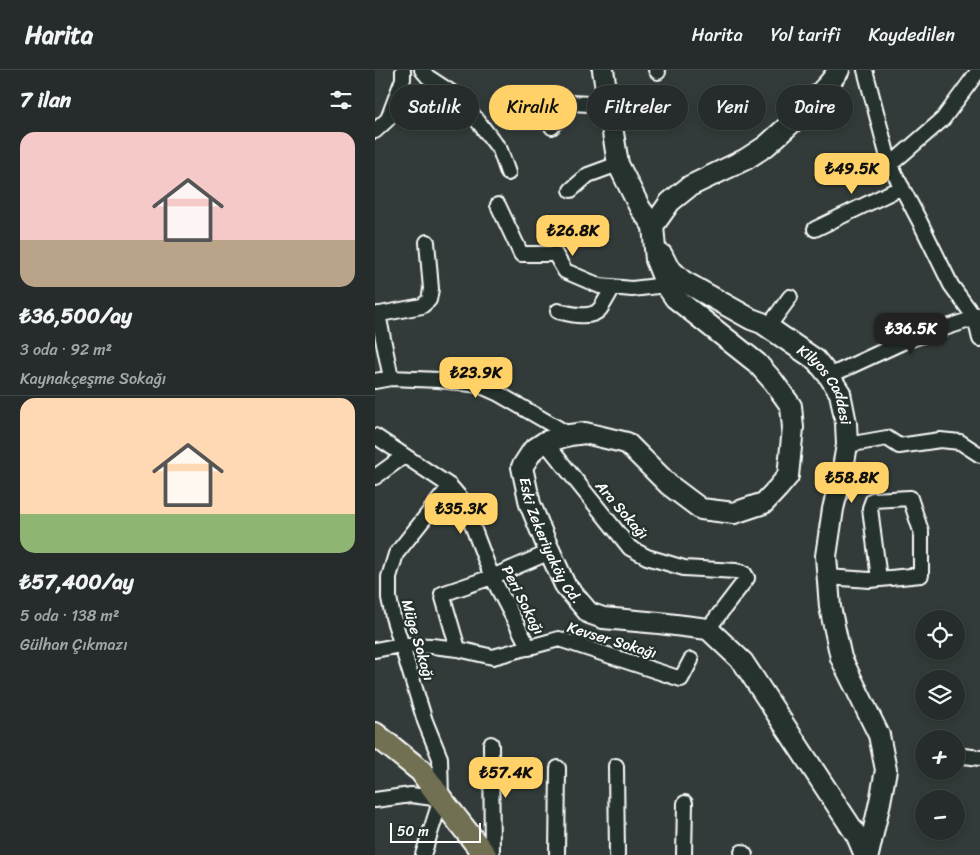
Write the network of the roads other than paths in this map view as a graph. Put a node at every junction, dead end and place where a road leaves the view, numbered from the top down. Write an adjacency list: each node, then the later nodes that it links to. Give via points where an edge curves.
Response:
1 (403, 70): 9 (street, via 403,79 388,119)
2 (422, 70): 12 (street, via 454,94 477,120 500,150)
3 (603, 70): 7 (street, Kilyos Caddesi)
4 (839, 70): 17 (street, via 797,118 766,146 690,186 669,202)
5 (865, 70): 11 (street)
6 (979, 70): 11 (street, via 943,119)
7 (605, 85)
8 (612, 130): 10 (street, Kilyos Caddesi)
9 (375, 131)
10 (617, 164): 14 (street, via 588,176); 17 (street, Kilyos Caddesi)
11 (890, 165): 13 (street)
12 (508, 174)
13 (902, 187): 16 (street); 24 (street, via 951,285)
14 (571, 190)
15 (498, 205): 20 (street, via 521,254 555,254 565,271 600,286)
16 (815, 229)
17 (654, 234): 19 (street, Eski Zekeriyaköy Cd., via 656,260); 25 (street, Kilyos Caddesi, via 668,267 683,281)
18 (427, 242): 23 (street, via 429,300 422,306)
19 (666, 285): 20 (street, via 632,289); 30 (street, Eski Zekeriyaköy Cd., via 675,298 757,363 791,406 793,428 788,476 764,503 734,514 701,509 669,485 627,443)
20 (613, 287): 22 (street, via 599,310 589,315)
21 (790, 297): 25 (street)
22 (558, 311)
23 (376, 314): 28 (street)
24 (977, 316): 26 (street); 27 (street, via 905,341)
25 (768, 327): 27 (street, Kilyos Caddesi, via 816,360)
26 (980, 339)
27 (829, 376): 33 (street, Kilyos Caddesi, via 840,393)
28 (391, 378): 29 (street); 30 (street, via 479,385)
29 (375, 381)
30 (570, 434): 32 (street, Eski Zekeriyaköy Cd.)
31 (375, 436): 35 (street, Peri Sokağı)
32 (545, 442): 38 (street, Eski Zekeriyaköy Cd., via 533,450 522,467 530,504); 42 (street, Ara Sokağı, via 630,548 647,558 684,568 744,573 747,578)
33 (847, 445): 34 (street, via 887,438 899,446 940,440 960,442); 39 (street, Kilyos Caddesi, via 833,509 826,556)
34 (980, 455)
35 (404, 456): 36 (street); 37 (street, Peri Sokağı)
36 (375, 477)
37 (450, 486): 40 (street, Peri Sokağı, via 463,501); 43 (street, Müge Sokağı, via 395,554 389,577 389,598)
38 (550, 552): 40 (street); 42 (street, Eski Zekeriyaköy Cd., via 565,585 589,613 603,618)
39 (827, 577): 41 (street); 65 (street, Kilyos Caddesi, via 829,607 841,658 879,735 886,770)
40 (492, 578): 44 (street, via 442,594); 45 (street, Peri Sokağı)
41 (879, 579): 41 (street, via 921,575 921,531 910,498 873,500 870,508)
42 (708, 629): 65 (street, via 743,662 857,836)
43 (401, 645): 44 (street, Kevser Sokağı); 46 (street, Kevser Sokağı); 51 (street, Müge Sokağı)
44 (458, 648): 45 (street, Kevser Sokağı, via 493,657)
45 (529, 648): 47 (street, Kevser Sokağı, via 559,639 681,679)
46 (375, 650)
47 (691, 660)
48 (375, 734): 55 (main road)
49 (491, 744): 61 (street)
50 (965, 756): 52 (street)
51 (440, 758): 55 (street); 56 (street, Müge Sokağı)
52 (980, 758)
53 (616, 766): 63 (street)
54 (558, 768): 62 (street)
55 (421, 771): 56 (main road)
56 (441, 799): 57 (street, via 411,795); 59 (street, Müge Sokağı); 60 (main road)
57 (375, 800)
58 (685, 803): 64 (street)
59 (423, 855)
60 (485, 855)
61 (492, 855)
62 (557, 855)
63 (617, 855)
64 (684, 855)
65 (866, 855)

